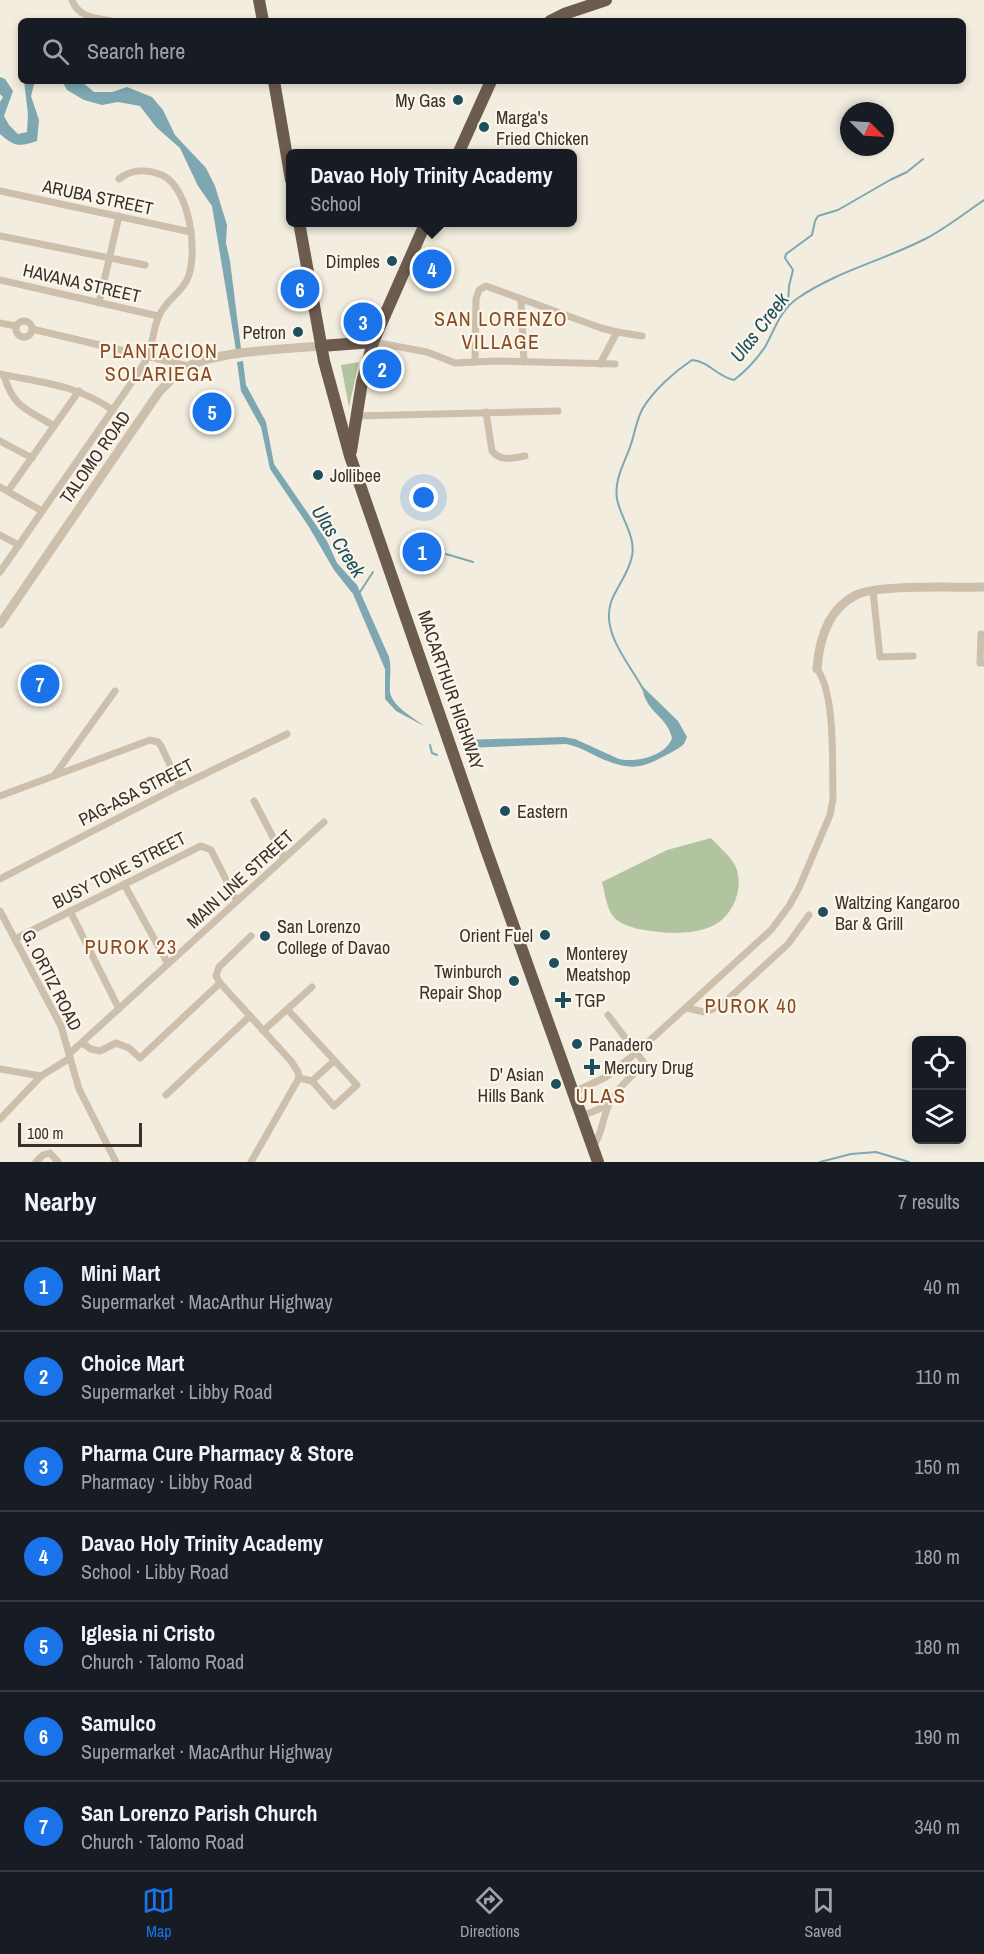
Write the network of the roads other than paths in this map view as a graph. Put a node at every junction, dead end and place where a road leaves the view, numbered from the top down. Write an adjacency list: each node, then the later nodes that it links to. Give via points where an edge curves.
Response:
1 (72, 0): 4 (street, via 80,12)
2 (259, 0): 5 (highway)
3 (606, 0): 6 (highway)
4 (96, 18)
5 (262, 18)
6 (556, 18)
7 (274, 84): 10 (highway)
8 (490, 84): 9 (highway)
9 (460, 149)
10 (286, 152)
11 (119, 179): 16 (street, via 137,171 167,178 181,195)
12 (0, 191): 13 (street, ARUBA STREET)
13 (119, 216): 16 (street, ARUBA STREET); 18 (street)
14 (300, 227): 28 (highway, MACARTHUR HIGHWAY)
15 (424, 227): 27 (highway)
16 (191, 232): 23 (street, via 191,269 187,280)
17 (0, 236): 18 (street)
18 (109, 258): 19 (street); 22 (street)
19 (145, 266)
20 (0, 280): 22 (street, HAVANA STREET)
21 (521, 300): 25 (street); 30 (street, via 490,287 479,290); 31 (street)
22 (99, 303): 23 (street, HAVANA STREET)
23 (158, 316): 29 (street)
24 (0, 323): 29 (street, via 16,326 24,320 32,329)
25 (617, 332): 26 (street); 32 (street)
26 (642, 336)
27 (373, 342): 28 (highway); 30 (street, via 427,352 455,363); 40 (highway)
28 (321, 345): 34 (street, TALOMO ROAD, via 227,356); 43 (highway, MACARTHUR HIGHWAY)
29 (148, 356): 34 (street); 37 (street)
30 (475, 362): 31 (street)
31 (524, 362): 32 (street)
32 (600, 364): 33 (street)
33 (615, 364)
34 (188, 366): 54 (street, TALOMO ROAD, via 159,393)
35 (2, 374): 36 (street); 41 (street, via 13,399)
36 (79, 391): 37 (street); 41 (street)
37 (113, 410): 48 (street)
38 (558, 411): 39 (street)
39 (486, 412): 40 (street); 44 (street, via 492,452 508,459)
40 (356, 416): 43 (highway)
41 (54, 426): 45 (street)
42 (0, 441): 45 (street)
43 (350, 456): 92 (highway, MACARTHUR HIGHWAY)
44 (525, 456)
45 (32, 458): 47 (street)
46 (0, 487): 47 (street)
47 (8, 491): 48 (street)
48 (42, 511): 50 (street)
49 (0, 535): 50 (street)
50 (19, 545): 51 (street)
51 (0, 572)
52 (984, 587): 53 (street)
53 (873, 591): 56 (street, via 880,657); 58 (street, via 844,602 834,614 821,641)
54 (0, 624)
55 (981, 634): 57 (street, via 980,663)
56 (913, 656)
57 (984, 663)
58 (817, 669): 78 (street, via 824,680 829,704 833,799 830,815 789,906 771,930)
59 (115, 691): 61 (street)
60 (287, 734): 62 (street, PAG-ASA STREET)
61 (54, 776): 62 (street, via 150,740 161,746); 63 (street)
62 (180, 786): 67 (street, PAG-ASA STREET)
63 (0, 796)
64 (254, 801): 66 (street)
65 (324, 822): 66 (street, MAIN LINE STREET)
66 (284, 858): 69 (street, MAIN LINE STREET)
67 (0, 879)
68 (124, 884): 69 (street, BUSY TONE STREET, via 205,846 211,850); 71 (street, BUSY TONE STREET); 75 (street)
69 (237, 901): 75 (street, MAIN LINE STREET)
70 (0, 911): 74 (street, G. ORTIZ ROAD)
71 (70, 911): 74 (street, BUSY TONE STREET); 79 (street)
72 (809, 915): 78 (street, via 788,944 726,1001 711,1011)
73 (251, 936): 76 (street, via 217,970)
74 (15, 939): 86 (street, G. ORTIZ ROAD, via 61,1026)
75 (168, 964): 79 (street, MAIN LINE STREET)
76 (220, 983): 82 (street); 84 (street, via 140,1058 120,1044 100,1052)
77 (312, 987): 80 (street)
78 (687, 1008): 85 (street)
79 (119, 1009): 84 (street, MAIN LINE STREET)
80 (287, 1009): 83 (street); 87 (street)
81 (608, 1015): 85 (street)
82 (250, 1016): 83 (street); 93 (street)
83 (263, 1031): 90 (street, via 296,1066)
84 (82, 1043): 86 (street, MAIN LINE STREET)
85 (636, 1053): 92 (street, via 600,1081); 94 (street, via 645,1064)
86 (70, 1056): 89 (street, MAIN LINE STREET); 100 (street, G. ORTIZ ROAD, via 79,1089)
87 (334, 1061): 91 (street); 91 (street, via 357,1085 334,1106)
88 (0, 1069): 89 (street)
89 (41, 1076): 96 (street, MAIN LINE STREET)
90 (299, 1078): 91 (street); 101 (street)
91 (312, 1082)
92 (574, 1092): 95 (highway, MACARTHUR HIGHWAY)
93 (166, 1095)
94 (613, 1097): 95 (street); 97 (street)
95 (582, 1116): 97 (highway, MACARTHUR HIGHWAY)
96 (0, 1119)
97 (593, 1147): 102 (highway, MACARTHUR HIGHWAY)
98 (36, 1162): 99 (street, via 50,1153)
99 (58, 1162)
100 (116, 1162)
101 (251, 1162)
102 (598, 1162)

